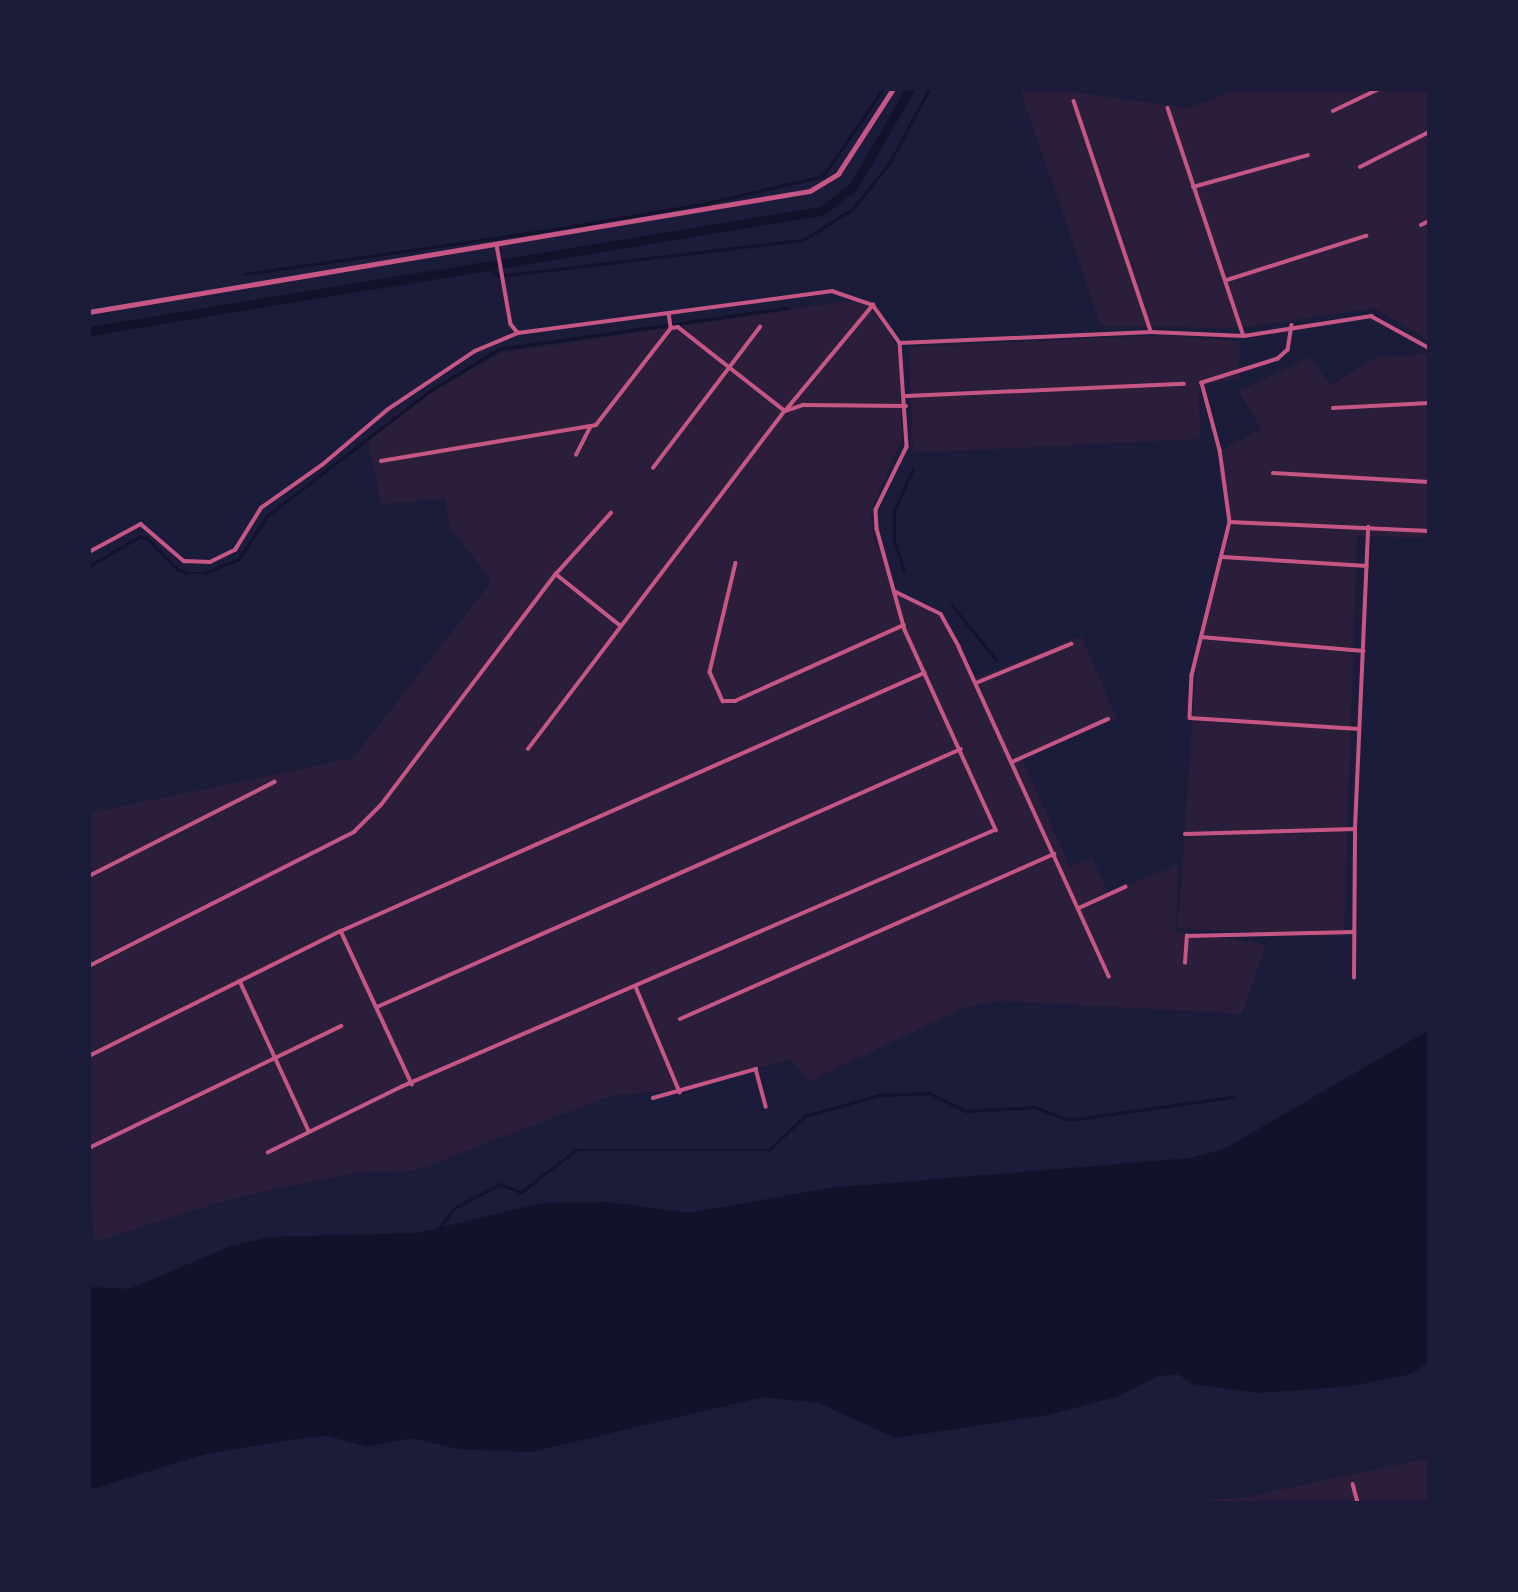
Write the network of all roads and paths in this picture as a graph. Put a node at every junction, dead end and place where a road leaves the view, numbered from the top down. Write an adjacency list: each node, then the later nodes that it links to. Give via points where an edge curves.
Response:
1 (893, 89): 13 (street, via 838,174 810,191)
2 (1378, 89): 5 (street)
3 (1074, 101): 21 (street)
4 (1168, 108): 9 (street)
5 (1333, 111)
6 (1429, 132): 8 (street)
7 (1308, 155): 9 (street)
8 (1360, 167)
9 (1193, 187): 14 (street)
10 (1429, 221): 11 (street)
11 (1421, 225)
12 (1366, 236): 14 (street)
13 (497, 245): 16 (street); 22 (street, via 511,324)
14 (1227, 280): 23 (street)
15 (873, 305): 17 (street, via 832,291); 24 (street); 32 (street)
16 (89, 312)
17 (669, 313): 20 (street); 22 (street)
18 (1292, 325): 23 (street); 25 (street, via 1371,316); 40 (street, via 1288,350 1278,359 1202,383 1220,450)
19 (760, 327): 26 (street)
20 (671, 328): 26 (street, via 678,327); 33 (street, via 601,422)
21 (1151, 332): 23 (street); 24 (street)
22 (518, 333): 43 (street, via 475,351 387,410 322,466 261,508 236,550 210,562 184,561 141,524)
23 (1244, 336)
24 (900, 343): 28 (street)
25 (1429, 348)
26 (729, 366): 32 (street); 36 (street)
27 (1184, 384): 28 (street)
28 (906, 396): 30 (street)
29 (1429, 402): 31 (street)
30 (906, 406): 32 (street, via 803,405); 48 (street, via 906,447 876,510)
31 (1333, 408)
32 (785, 411): 50 (street)
33 (590, 427): 34 (street); 35 (street)
34 (576, 456)
35 (381, 461)
36 (653, 468)
37 (1273, 473): 38 (street)
38 (1429, 482)
39 (611, 513): 47 (street)
40 (1230, 522): 41 (street); 44 (street)
41 (1368, 527): 42 (street); 46 (street)
42 (1429, 531)
43 (89, 552)
44 (1223, 557): 46 (street); 51 (street)
45 (736, 563): 49 (street, via 710,672 723,701 735,701)
46 (1367, 566): 53 (street)
47 (556, 574): 50 (street); 71 (street, via 381,805 354,832)
48 (894, 591): 49 (street); 55 (street, via 941,614)
49 (904, 625): 54 (street)
50 (621, 626): 58 (street)
51 (1201, 637): 53 (street); 57 (street, via 1192,676 1190,718)
52 (1071, 644): 55 (street)
53 (1363, 651): 57 (street)
54 (924, 673): 59 (street); 68 (street)
55 (976, 682): 60 (street)
56 (1108, 719): 60 (street)
57 (1359, 729): 62 (street)
58 (528, 749)
59 (961, 749): 75 (street, via 996,830); 76 (street)
60 (1012, 762): 64 (street)
61 (274, 782): 65 (street)
62 (1355, 829): 63 (street); 69 (street)
63 (1185, 834)
64 (1055, 853): 67 (street); 77 (street)
65 (89, 876)
66 (1125, 887): 67 (street)
67 (1079, 908): 72 (street)
68 (341, 931): 74 (street); 76 (street)
69 (1353, 932): 70 (street, via 1187,936); 73 (street)
70 (1185, 963)
71 (89, 966)
72 (1110, 976)
73 (1354, 978)
74 (240, 981): 79 (street); 80 (street)
75 (636, 987): 81 (street); 82 (street)
76 (377, 1007): 81 (street)
77 (680, 1019)
78 (341, 1026): 80 (street)
79 (89, 1056)
80 (274, 1056): 85 (street); 86 (street)
81 (412, 1084): 85 (street)
82 (680, 1091): 83 (street); 84 (street, via 756,1069)
83 (653, 1098)
84 (766, 1107)
85 (309, 1131): 87 (street)
86 (89, 1148)
87 (268, 1153)
88 (1353, 1485): 89 (street)
89 (1358, 1503)

